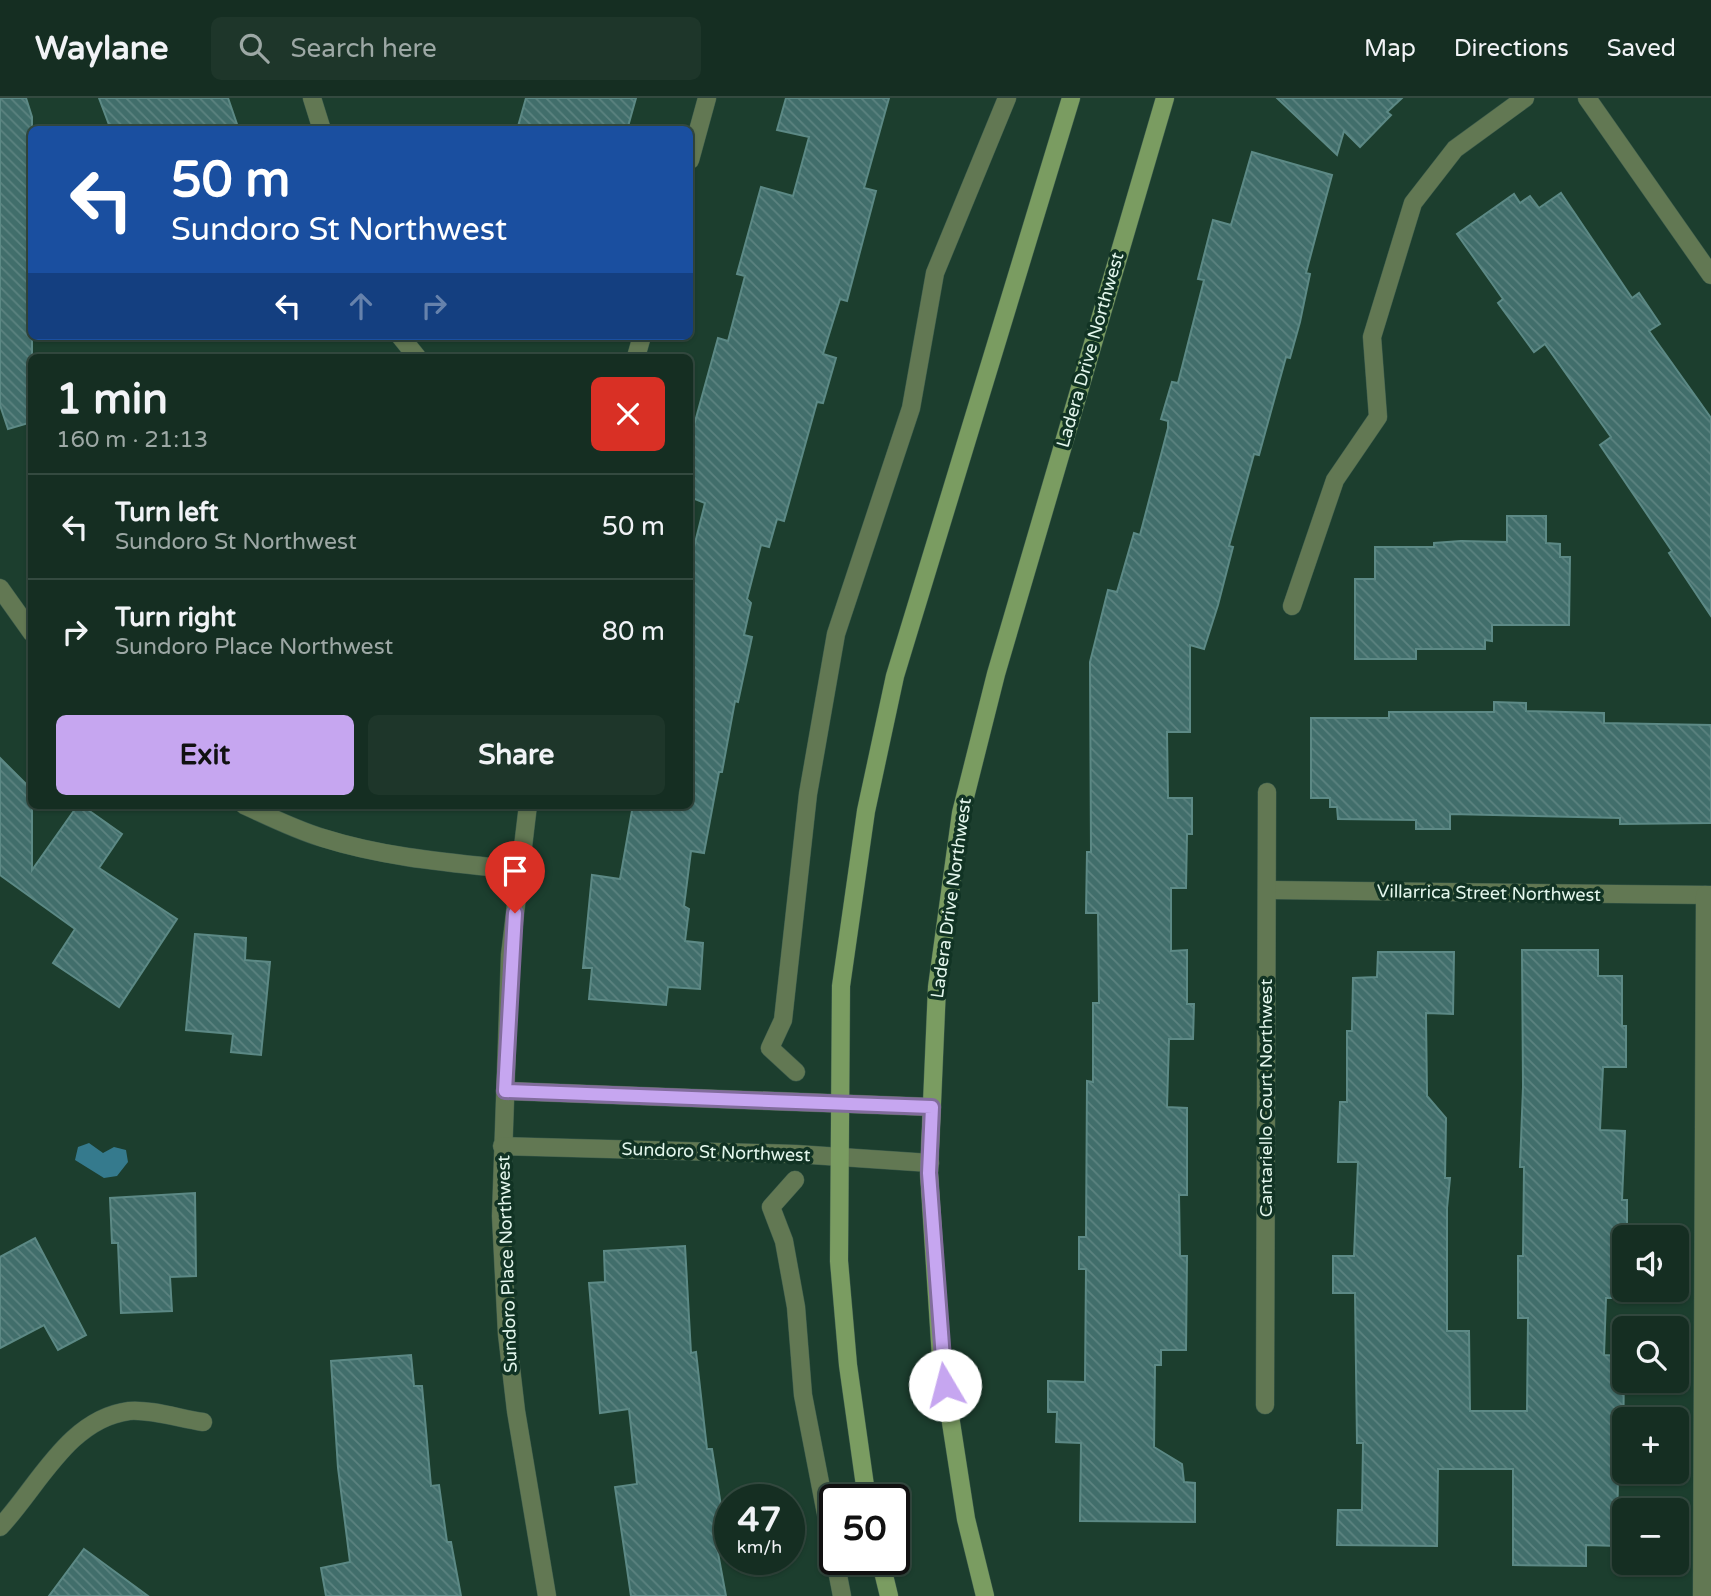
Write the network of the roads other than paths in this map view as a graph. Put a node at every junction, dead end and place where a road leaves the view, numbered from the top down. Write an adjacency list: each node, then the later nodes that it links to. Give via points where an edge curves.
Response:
1 (312, 98): 8 (street)
2 (707, 98): 9 (street)
3 (1007, 98): 22 (street, via 935,273 911,408 836,634 808,794 783,1020 770,1048)
4 (1071, 98): 24 (main road, via 895,676 866,811 841,986)
5 (1165, 98): 25 (main road, Ladera Drive Northwest, via 996,674 961,813 937,988)
6 (1525, 98): 14 (street, via 1455,149 1413,203 1372,337 1378,417 1335,480)
7 (1587, 98): 10 (street)
8 (321, 126)
9 (693, 149)
10 (1711, 275)
11 (403, 340): 12 (street)
12 (415, 354)
13 (0, 588): 15 (street)
14 (1292, 606)
15 (28, 627)
16 (1267, 792): 20 (street, Cantariello Court Northwest)
17 (254, 809): 19 (street, via 323,838 356,846 424,860)
18 (527, 809): 19 (street, Sundoro Place Northwest)
19 (519, 870): 23 (street, Sundoro Place Northwest, via 510,955)
20 (1267, 890): 21 (street, Villarrica Street Northwest); 30 (street, Cantariello Court Northwest)
21 (1708, 895): 39 (street)
22 (796, 1072)
23 (505, 1091): 24 (street); 26 (street, Sundoro Place Northwest)
24 (840, 1104): 25 (street); 27 (main road)
25 (932, 1107): 28 (main road, Ladera Drive Northwest)
26 (502, 1146): 27 (street, Sundoro St Northwest); 35 (street, Sundoro Place Northwest, via 507,1334)
27 (840, 1157): 28 (street, Sundoro St Northwest); 32 (main road, via 839,1261)
28 (930, 1163): 38 (main road, Ladera Drive Northwest, via 941,1358 966,1519)
29 (795, 1180): 36 (street, via 771,1207 784,1241 796,1307 803,1395)
30 (1265, 1405)
31 (203, 1422): 33 (street, via 130,1411 105,1418 81,1431)
32 (865, 1484)
33 (0, 1527)
34 (883, 1575): 37 (main road)
35 (547, 1596)
36 (842, 1596)
37 (888, 1596)
38 (985, 1596)
39 (1702, 1596)

